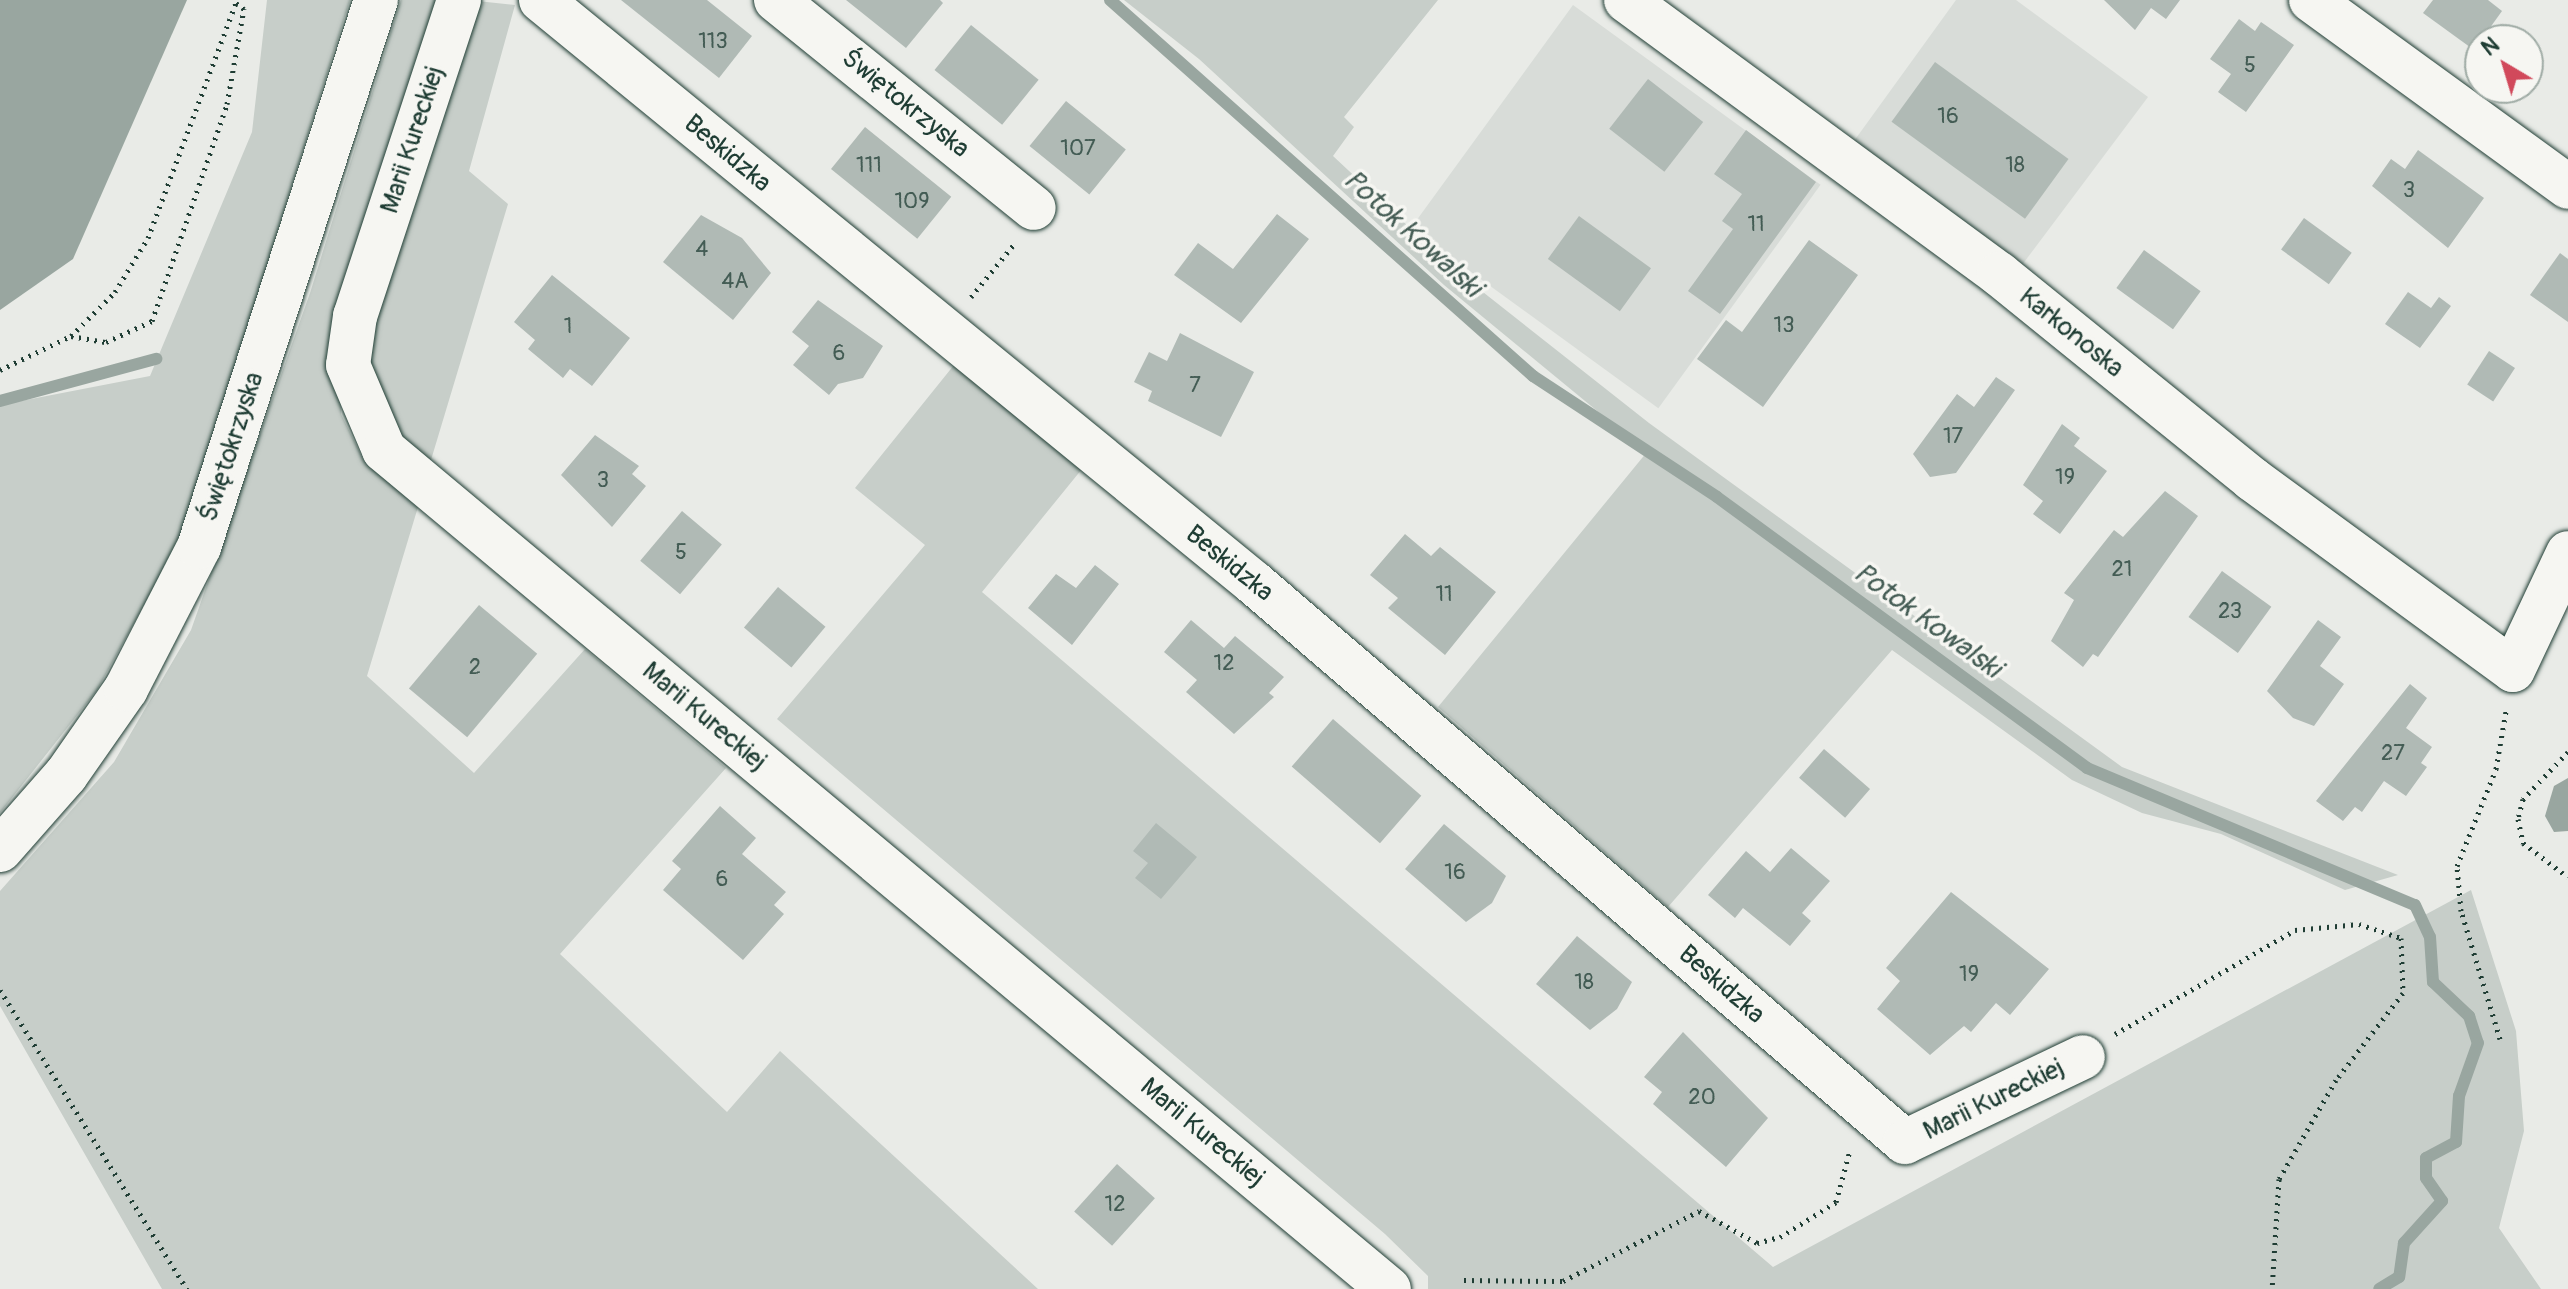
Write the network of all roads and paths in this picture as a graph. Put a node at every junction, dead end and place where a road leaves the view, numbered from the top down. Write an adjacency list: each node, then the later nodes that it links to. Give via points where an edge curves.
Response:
1 (376, 0): 16 (street, Świętokrzyska, via 199,547 126,689 66,775)
2 (459, 0): 25 (street, Marii Kureckiej, via 355,316 348,365 384,450)
3 (541, 0): 21 (street, Beskidzka, via 1254,583)
4 (776, 0): 9 (street, Świętokrzyska)
5 (1626, 0): 14 (street, Karkonoska, via 1999,274 2252,479)
6 (2311, 0): 8 (street)
7 (236, 1): 11 (path, via 148,238 115,292); 11 (path, via 244,9 227,104 152,321 106,342)
8 (2568, 187)
9 (1023, 221): 10 (path, via 1016,242)
10 (963, 306)
11 (71, 336): 12 (path)
12 (0, 370)
13 (2568, 553): 14 (street)
14 (2513, 670): 19 (path, via 2496,769 2457,866 2461,911)
15 (2568, 752): 17 (path, via 2523,799 2518,819 2523,843)
16 (0, 850)
17 (2568, 877)
18 (0, 990): 24 (path)
19 (2500, 1039)
20 (2083, 1057): 22 (street, Marii Kureckiej); 26 (path, via 2163,1000 2295,930 2359,924 2401,938 2403,993 2336,1080 2279,1179)
21 (1863, 1107): 22 (street, Beskidzka); 23 (path, via 1836,1202 1780,1237 1757,1243 1699,1211 1563,1281)
22 (1905, 1142)
23 (1464, 1280)
24 (187, 1289)
25 (1389, 1289)
26 (2272, 1289)

